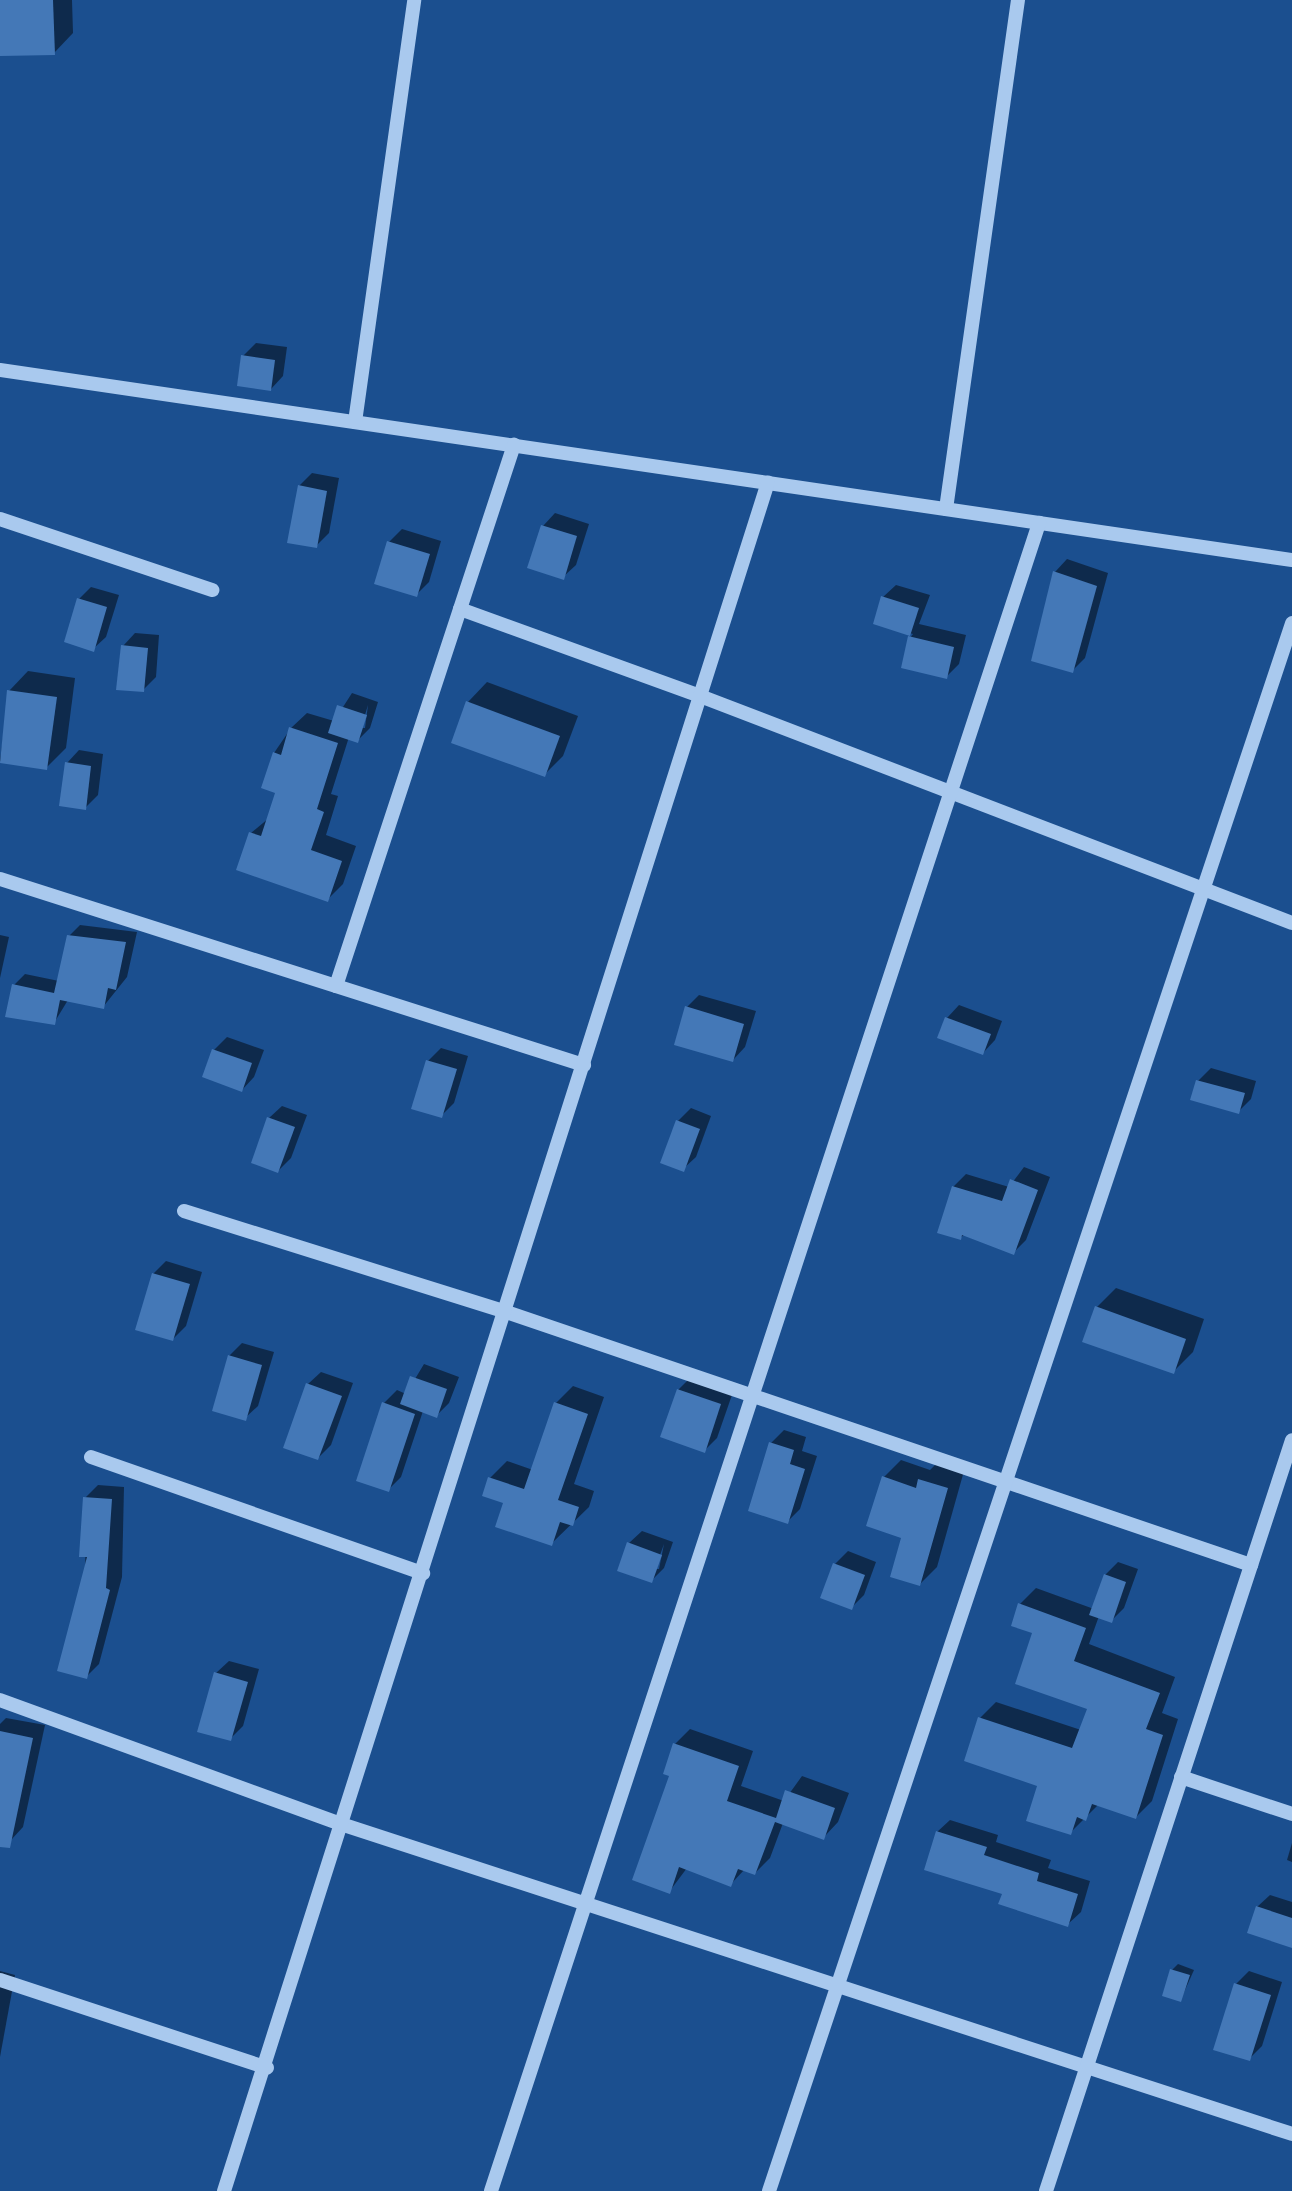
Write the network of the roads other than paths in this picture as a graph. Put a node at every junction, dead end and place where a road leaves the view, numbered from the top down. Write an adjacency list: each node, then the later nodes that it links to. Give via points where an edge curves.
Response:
1 (414, 0): 4 (street)
2 (1018, 0): 7 (street)
3 (0, 370): 4 (street)
4 (355, 422): 5 (street)
5 (514, 445): 6 (street); 12 (street)
6 (768, 482): 7 (street); 14 (street)
7 (946, 509): 9 (street)
8 (0, 519): 11 (street)
9 (1039, 523): 10 (street); 15 (street)
10 (1292, 560)
11 (212, 590)
12 (460, 609): 14 (street); 19 (street)
13 (1292, 623): 17 (street)
14 (700, 696): 15 (street); 20 (street)
15 (950, 792): 17 (street); 23 (street)
16 (0, 879): 19 (street)
17 (1204, 890): 18 (street); 26 (street)
18 (1292, 923)
19 (336, 986): 20 (street)
20 (584, 1065): 22 (street)
21 (184, 1211): 22 (street)
22 (506, 1312): 23 (street); 28 (street)
23 (752, 1396): 26 (street); 33 (street)
24 (1292, 1440): 27 (street)
25 (91, 1457): 28 (street)
26 (1005, 1481): 27 (street); 35 (street)
27 (1251, 1565): 30 (street)
28 (423, 1573): 32 (street)
29 (0, 1700): 32 (street)
30 (1181, 1777): 31 (street); 36 (street)
31 (1292, 1814)
32 (344, 1825): 33 (street); 37 (street)
33 (585, 1904): 35 (street); 40 (street)
34 (0, 1980): 37 (street)
35 (835, 1985): 36 (street); 41 (street)
36 (1087, 2067): 38 (street); 42 (street)
37 (267, 2068): 39 (street)
38 (1292, 2134)
39 (224, 2191)
40 (491, 2191)
41 (769, 2191)
42 (1046, 2191)

